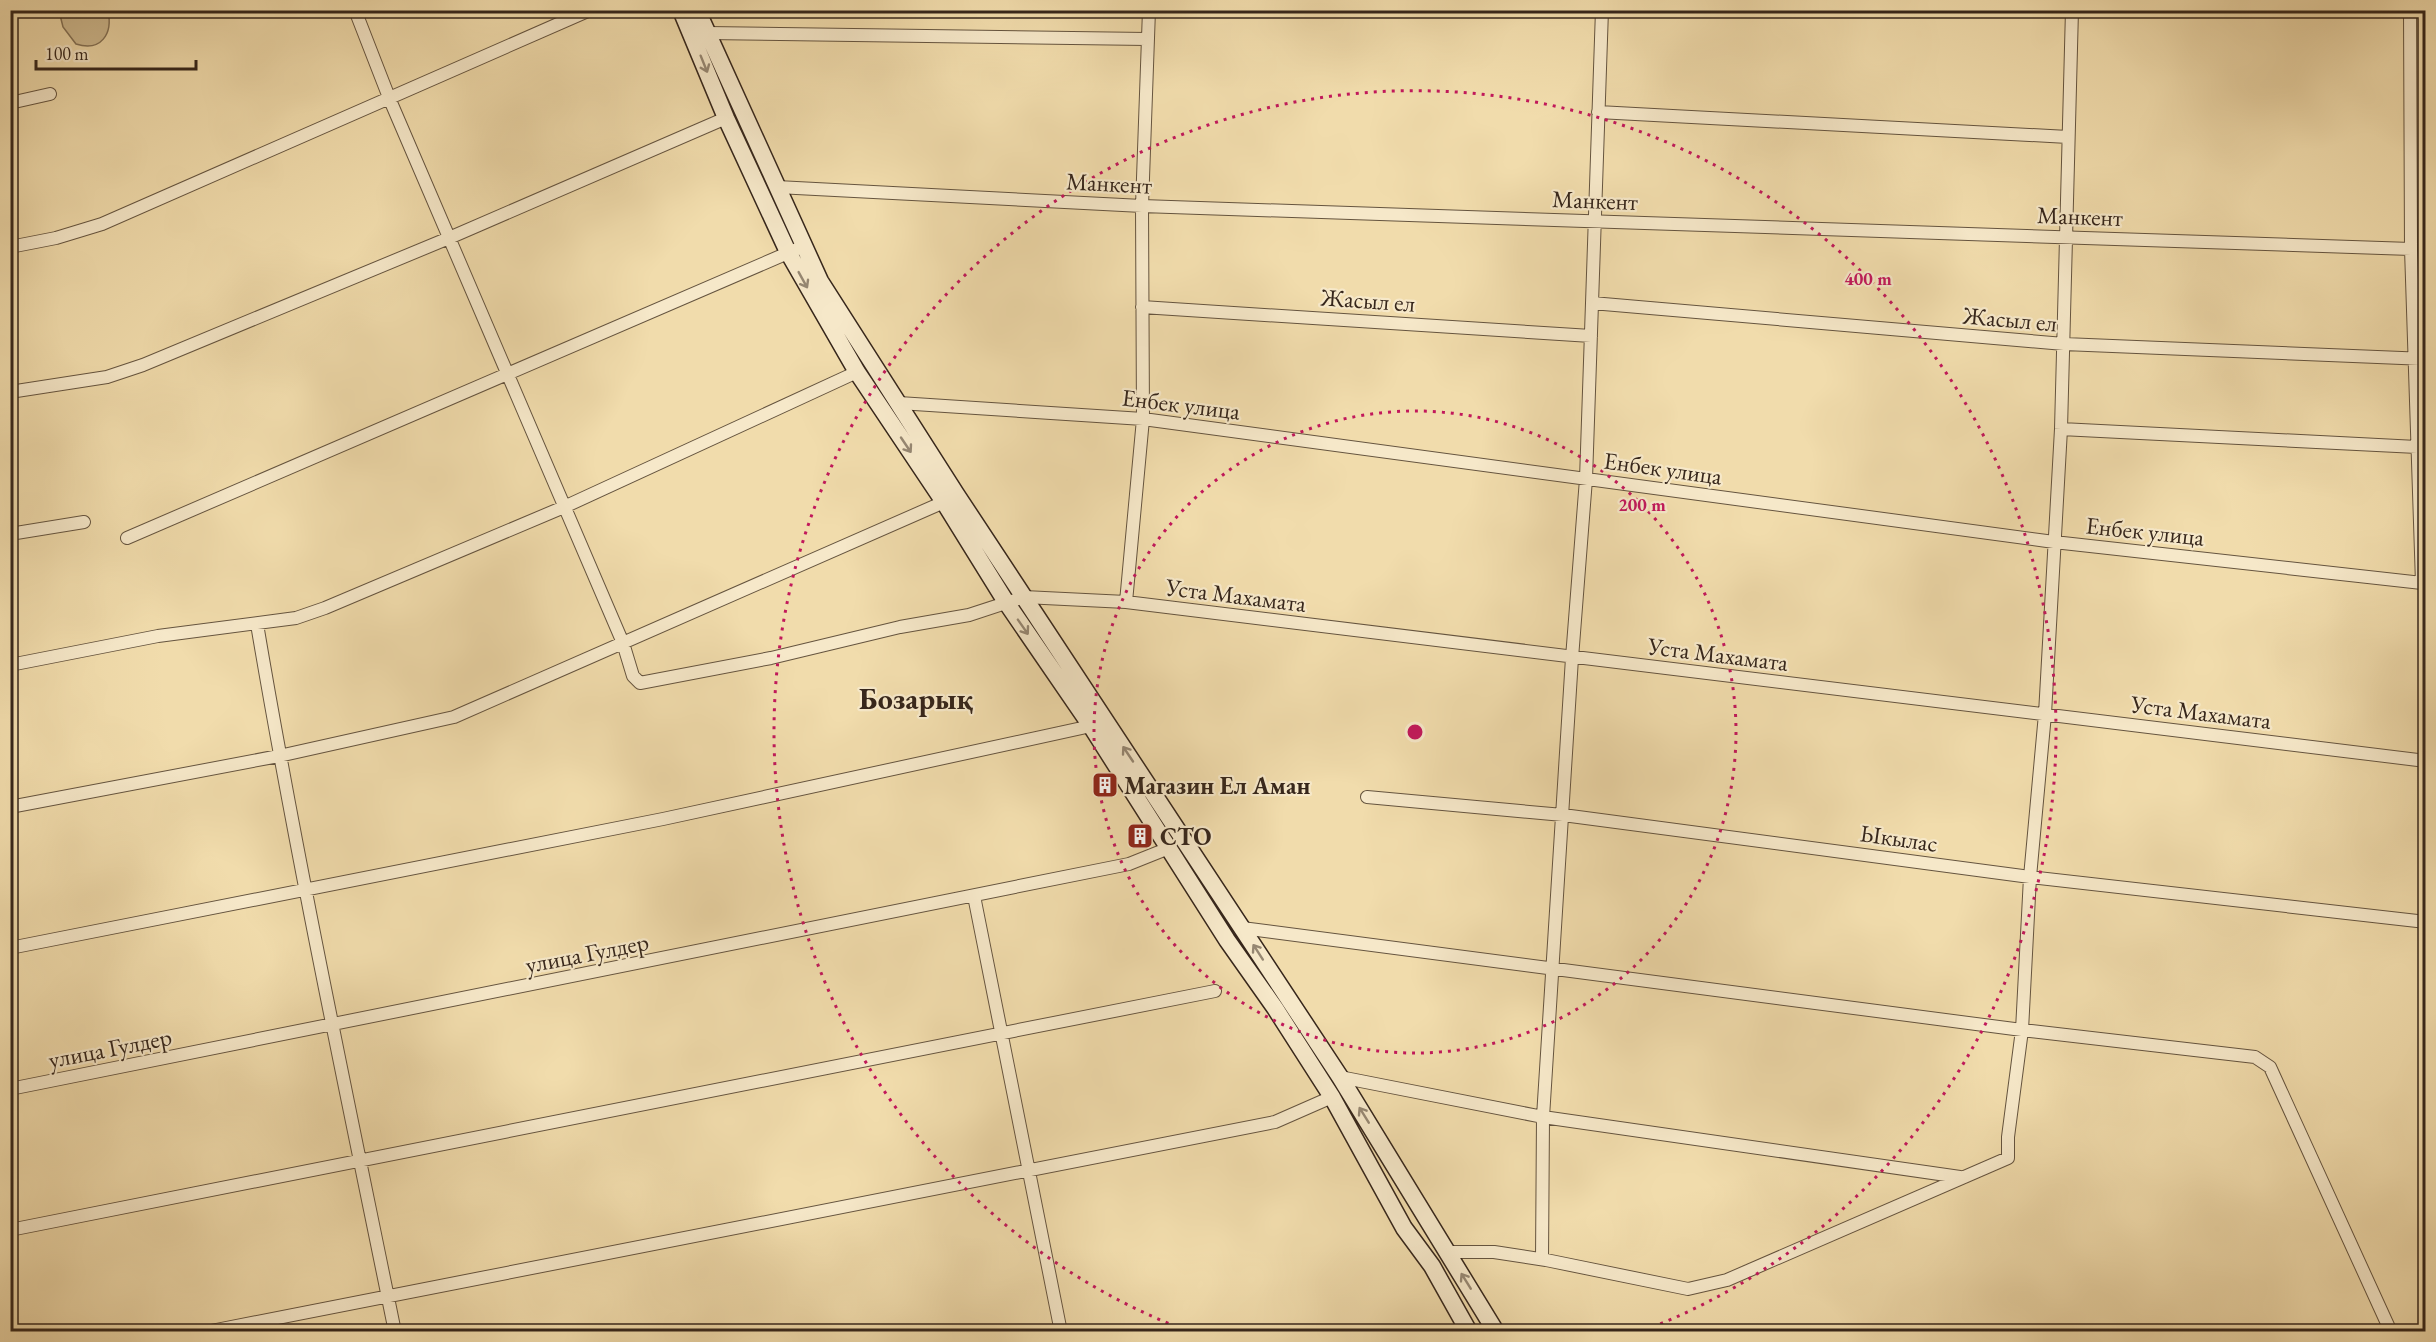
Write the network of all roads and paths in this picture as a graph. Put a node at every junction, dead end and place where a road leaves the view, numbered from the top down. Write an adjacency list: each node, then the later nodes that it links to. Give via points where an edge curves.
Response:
1 (355, 10): 12 (street)
2 (590, 10): 12 (street)
3 (681, 10): 15 (main road, one-way to 15)
4 (697, 10): 9 (main road)
5 (1149, 10): 10 (street)
6 (1602, 10): 14 (street)
7 (2072, 10): 16 (street)
8 (2410, 10): 24 (street)
9 (707, 33): 10 (street); 17 (main road)
10 (1147, 39): 18 (street)
11 (50, 94): 13 (street)
12 (390, 100): 21 (street); 23 (street, via 102,224)
13 (10, 103)
14 (1598, 112): 16 (street); 19 (street)
15 (726, 118): 21 (street); 25 (main road)
16 (2068, 137): 20 (street)
17 (777, 187): 18 (street, Манкент); 22 (main road)
18 (1142, 206): 19 (street, Манкент); 27 (street)
19 (1594, 220): 20 (street, Манкент); 26 (street)
20 (2065, 237): 24 (street, Манкент); 29 (street)
21 (449, 238): 32 (street); 33 (street, via 143,365 107,377)
22 (804, 246): 25 (street); 34 (main road, via 820,281)
23 (10, 247)
24 (2411, 249): 30 (street)
25 (788, 252): 31 (main road, one-way to 31); 32 (street)
26 (1592, 303): 28 (street); 29 (street, Жасыл ел)
27 (1142, 307): 28 (street, Жасыл ел); 35 (street)
28 (1591, 336): 38 (street)
29 (2064, 344): 30 (street, Жасыл ел); 36 (street)
30 (2420, 359): 37 (street)
31 (857, 372): 39 (main road, one-way to 39); 40 (street)
32 (507, 374): 40 (street); 43 (street)
33 (10, 392)
34 (899, 404): 35 (street, Енбек улица); 45 (main road)
35 (1143, 419): 38 (street, Енбек улица); 47 (street)
36 (2061, 429): 37 (street); 44 (street)
37 (2417, 447): 44 (street, Енбек улица, via 2422,583)
38 (1586, 479): 44 (street, Енбек улица); 50 (street)
39 (944, 502): 46 (main road); 49 (street)
40 (564, 507): 48 (street, via 326,608); 49 (street)
41 (84, 522): 42 (street)
42 (10, 534)
43 (127, 538)
44 (2054, 542): 52 (street)
45 (1024, 597): 46 (street, Уста Махамата); 47 (street, Уста Махамата); 64 (main road, one-way to 45)
46 (1006, 602): 49 (street, Уста Махамата, via 969,615 643,684 633,676); 53 (main road, one-way to 53)
47 (1126, 602): 50 (street, Уста Махамата)
48 (257, 624): 51 (street, via 158,636); 54 (street)
49 (623, 643): 54 (street, via 454,717)
50 (1572, 658): 52 (street, Уста Махамата); 58 (street)
51 (10, 665)
52 (2045, 714): 55 (street, Уста Махамата); 60 (street)
53 (1091, 726): 59 (main road); 61 (street, via 663,819)
54 (279, 756): 57 (street); 61 (street)
55 (2426, 761)
56 (1367, 797): 58 (street, Ыкылас)
57 (10, 807)
58 (1563, 815): 60 (street, Ыкылас); 66 (street)
59 (1169, 848): 62 (street, улица Гулдер, via 1128,864); 73 (main road)
60 (2030, 877): 63 (street, Ыкылас); 69 (street)
61 (307, 889): 65 (street); 68 (street)
62 (974, 896): 68 (street, улица Гулдер); 70 (street)
63 (2426, 922)
64 (1242, 928): 66 (street); 71 (main road, one-way to 64)
65 (10, 948)
66 (1553, 970): 69 (street); 74 (street)
67 (1215, 991): 70 (street)
68 (332, 1025): 72 (street, улица Гулдер); 75 (street)
69 (2022, 1030): 77 (street, via 2008,1158); 87 (street, via 2255,1057 2270,1067)
70 (1002, 1033): 75 (street); 76 (street)
71 (1340, 1077): 74 (street); 79 (main road, one-way to 71)
72 (10, 1089)
73 (1332, 1097): 76 (street, via 1275,1122); 85 (main road, via 1404,1228 1432,1266)
74 (1543, 1117): 77 (street); 80 (street)
75 (360, 1159): 78 (street); 81 (street)
76 (1029, 1170): 81 (street); 84 (street)
77 (1960, 1177): 80 (street, via 1727,1280 1688,1289)
78 (10, 1230)
79 (1448, 1252): 80 (street, via 1494,1252); 86 (main road, one-way to 79)
80 (1542, 1259)
81 (388, 1296): 82 (street); 83 (street)
82 (206, 1332)
83 (395, 1332)
84 (1061, 1332)
85 (1469, 1332)
86 (1496, 1332)
87 (2391, 1332)

